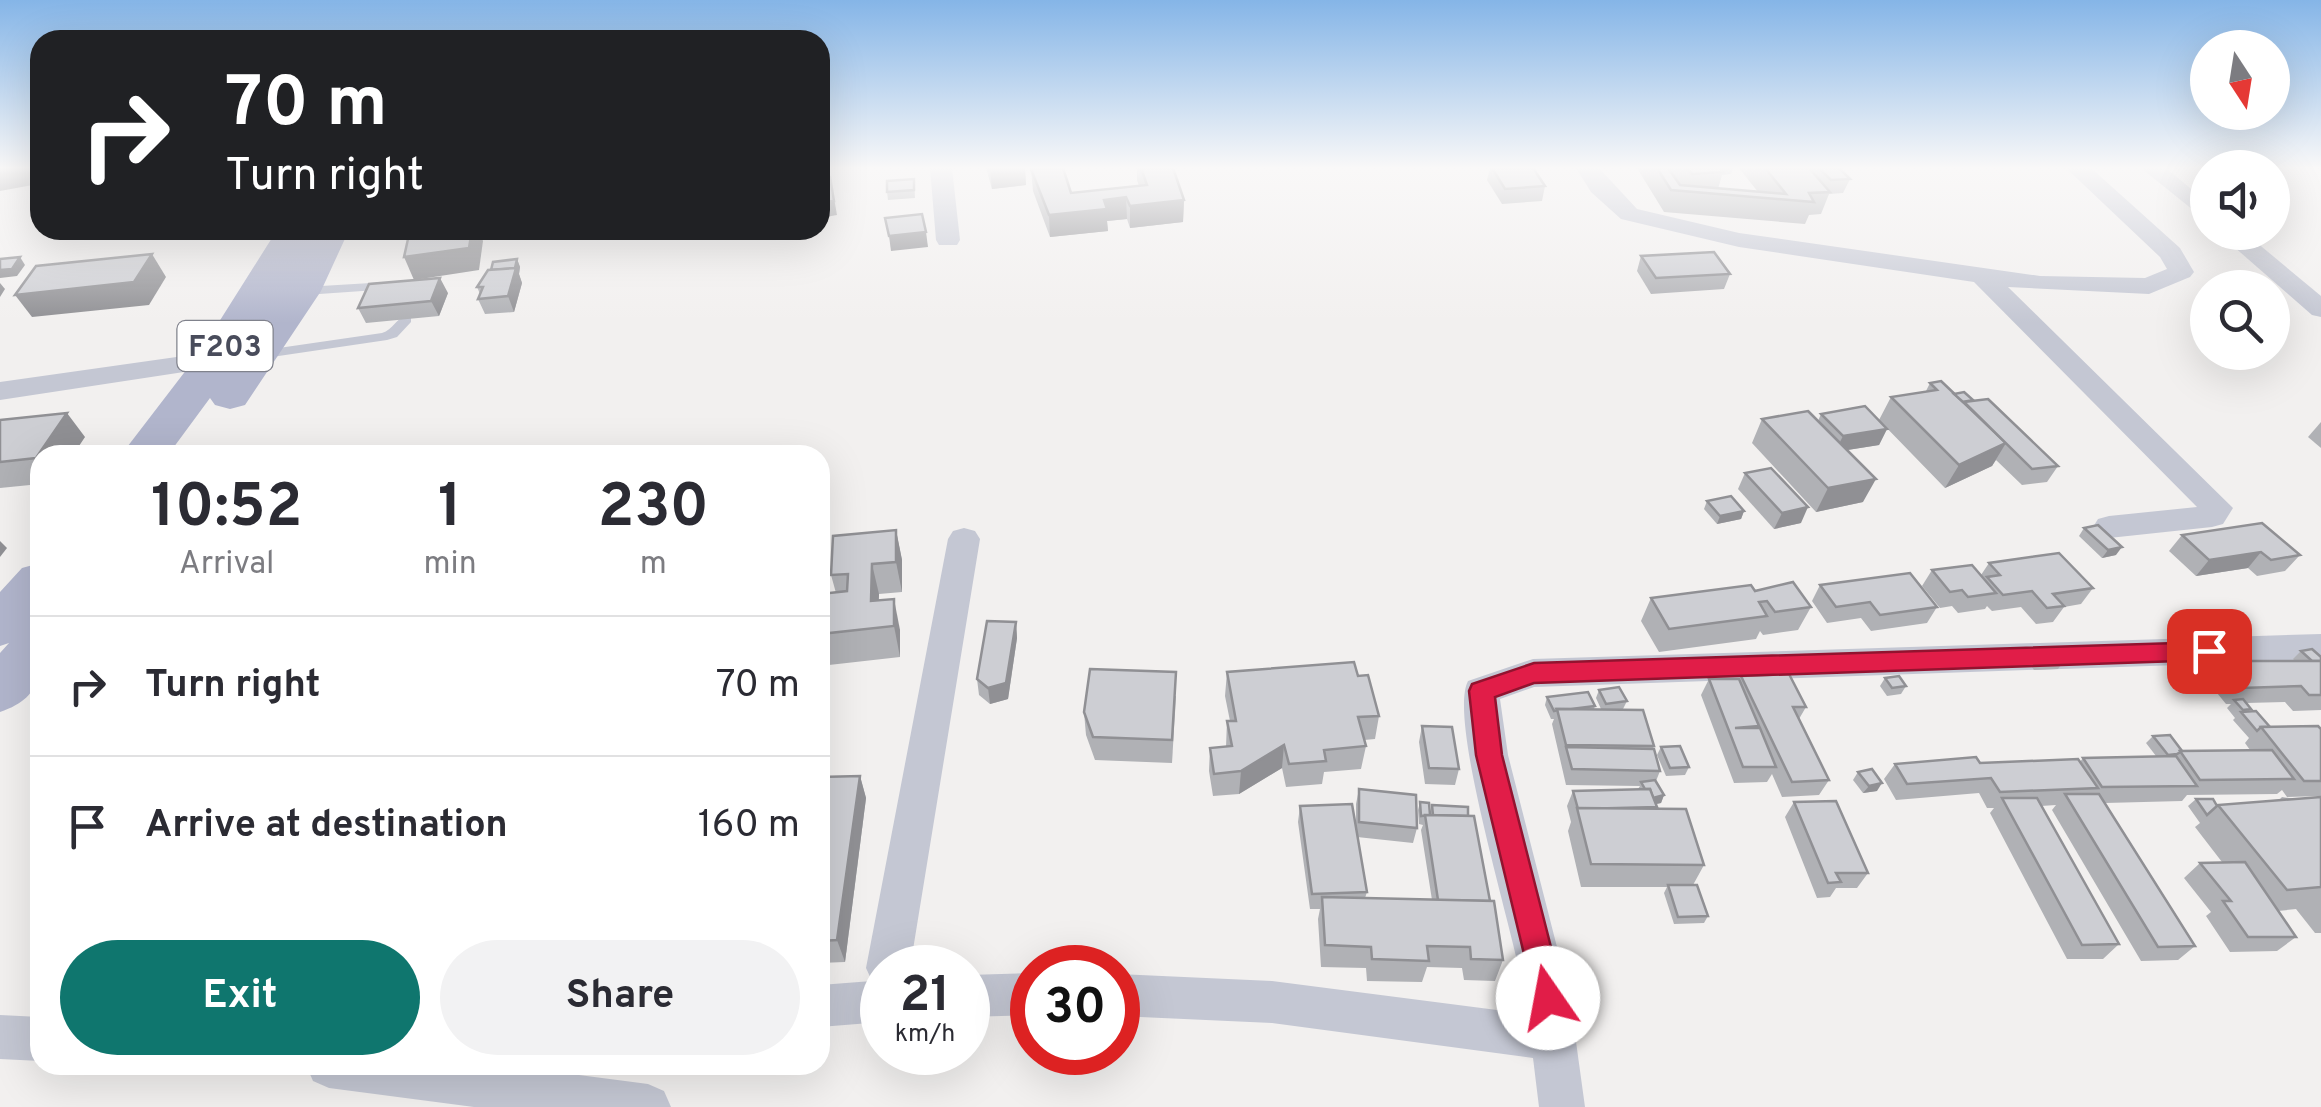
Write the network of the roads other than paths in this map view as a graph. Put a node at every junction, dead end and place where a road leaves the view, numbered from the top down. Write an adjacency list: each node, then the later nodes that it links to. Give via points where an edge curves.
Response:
1 (946, 220): 6 (street)
2 (1649, 220): 8 (street, via 1739,240)
3 (2134, 220): 8 (street, via 2170,253 2180,272 2149,286 2040,284)
4 (290, 240): 14 (main road, F203)
5 (325, 240): 10 (main road, F203)
6 (948, 240)
7 (2250, 250): 11 (street)
8 (1981, 275): 18 (street, via 2218,508 2212,516)
9 (398, 286): 10 (lane)
10 (301, 292): 13 (main road, F203)
11 (2321, 309)
12 (407, 319): 13 (lane, via 393,334)
13 (260, 354): 14 (street); 17 (main road, F203)
14 (218, 358): 15 (street); 16 (main road, F203)
15 (0, 391)
16 (152, 445)
17 (192, 445)
18 (2110, 528)
19 (964, 539): 25 (street)
20 (30, 592): 21 (main road)
21 (0, 626)
22 (2321, 646): 31 (street, via 1534,673 1481,691 1489,755 1548,998)
23 (30, 656): 24 (main road)
24 (0, 690)
25 (892, 945)
26 (1140, 996): 31 (street, via 1272,1002)
27 (860, 1002): 28 (street)
28 (830, 1005)
29 (0, 1037): 30 (street)
30 (30, 1038)
31 (1551, 1039): 34 (street)
32 (405, 1075): 33 (street)
33 (648, 1107)
34 (1562, 1107)

